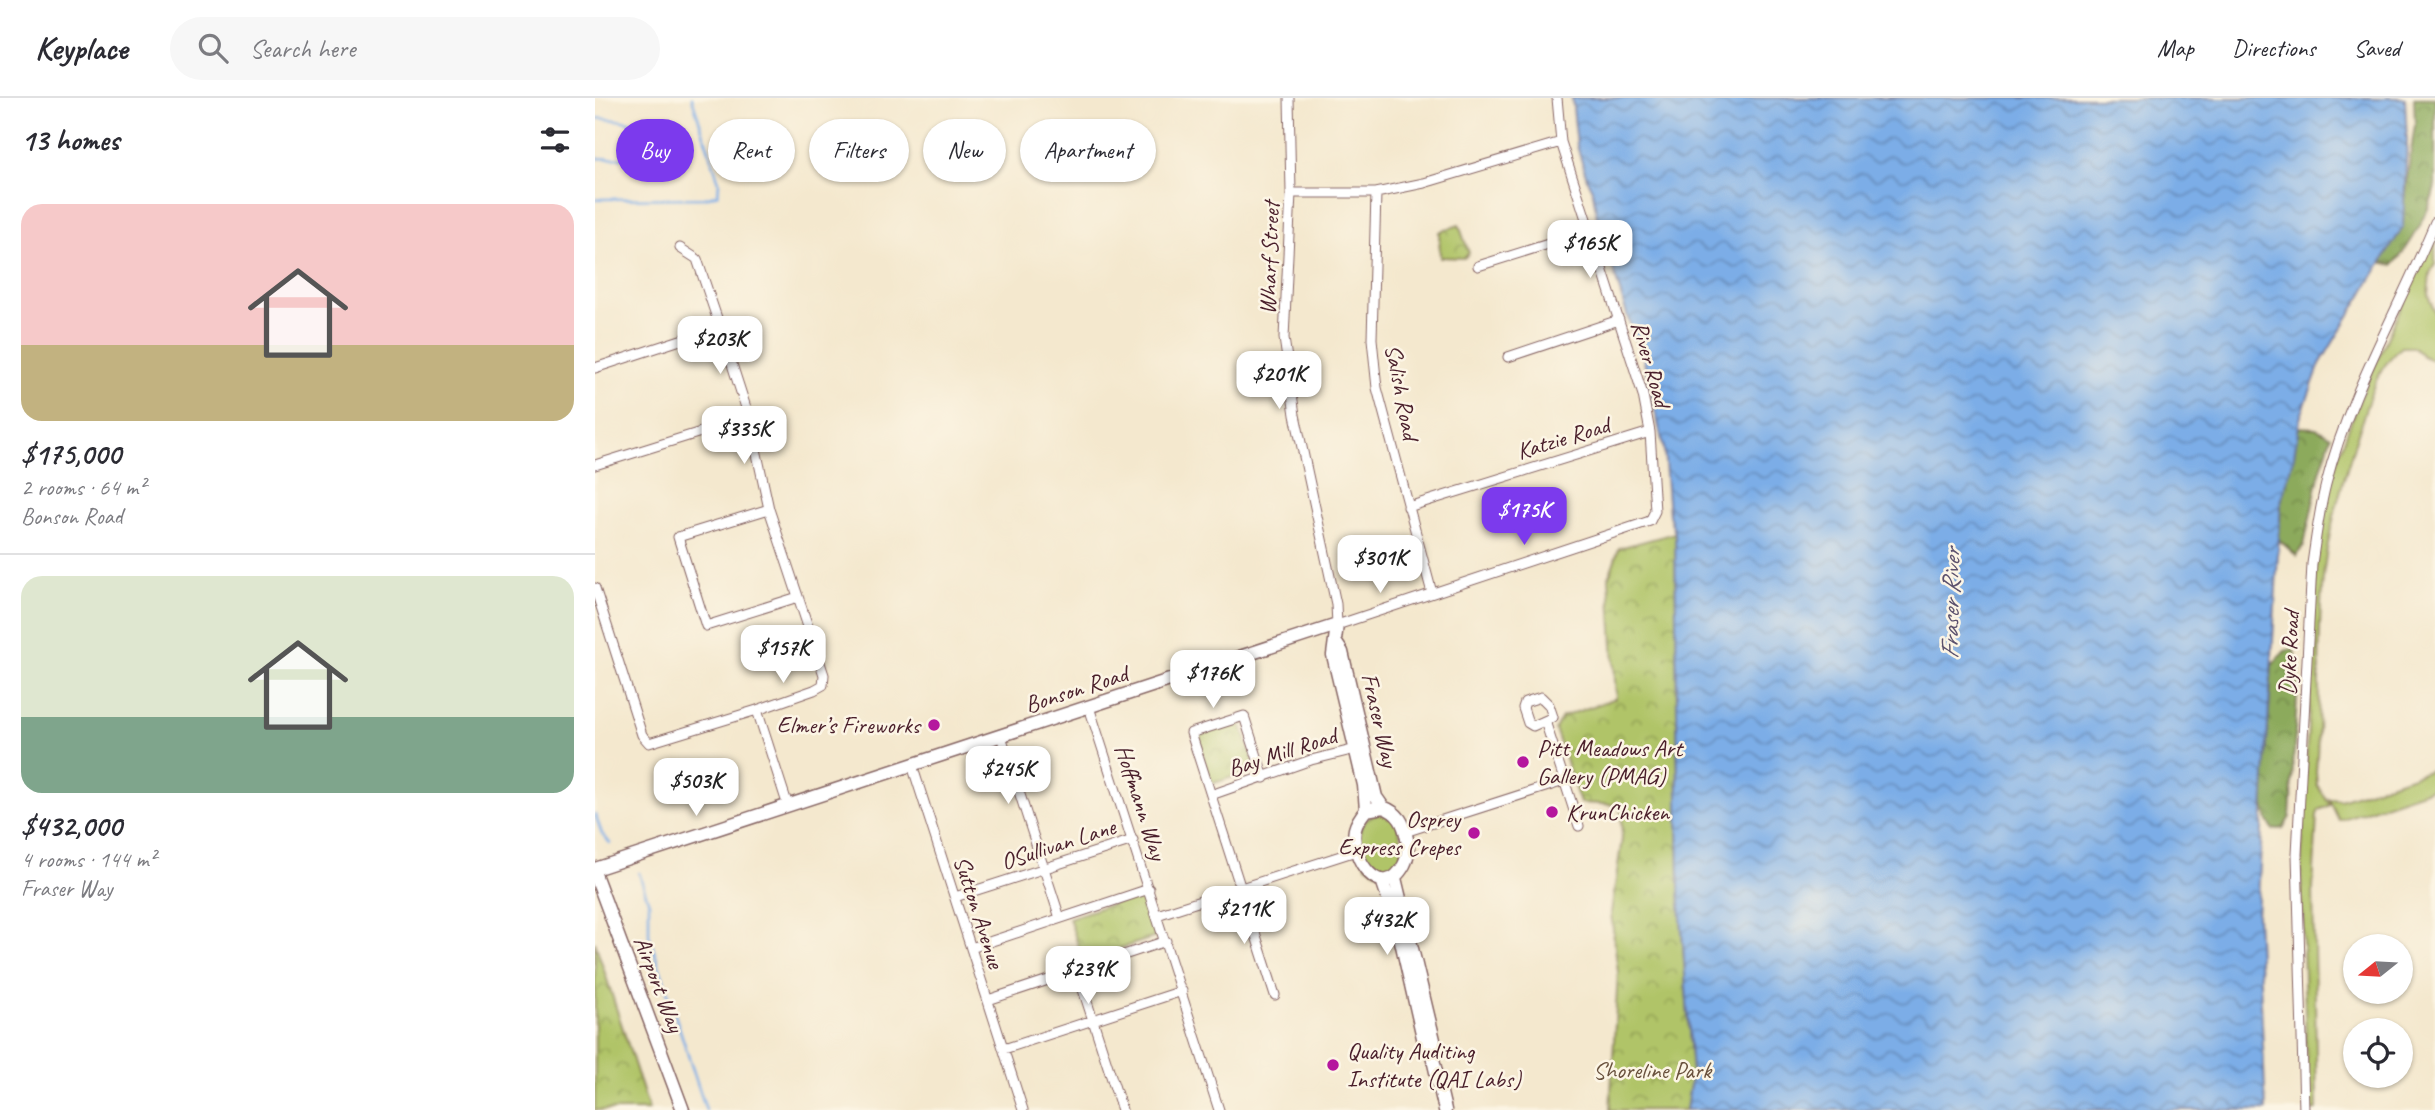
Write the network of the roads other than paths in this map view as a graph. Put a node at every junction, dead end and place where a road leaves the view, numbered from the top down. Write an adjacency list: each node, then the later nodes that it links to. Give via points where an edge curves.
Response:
1 (1289, 98): 4 (street, Wharf Street)
2 (1557, 98): 3 (street, River Road)
3 (1561, 142): 5 (street); 7 (street, River Road)
4 (1291, 193): 5 (street); 23 (street, Wharf Street, via 1285,338 1288,374)
5 (1376, 193): 17 (street, Salish Road, via 1371,339 1381,408)
6 (2435, 222): 61 (street, Dyke Road, via 2347,418 2317,525 2298,854)
7 (1590, 231): 9 (street); 10 (street, River Road)
8 (680, 248): 11 (street, via 697,259)
9 (1478, 266)
10 (1619, 320): 12 (street); 15 (street, River Road)
11 (720, 327): 13 (street); 14 (street)
12 (1508, 357)
13 (595, 368)
14 (749, 417): 16 (street); 18 (street)
15 (1650, 432): 17 (street, Katzie Road); 19 (street, River Road, via 1655,511)
16 (595, 466)
17 (1408, 507): 21 (street, Salish Road)
18 (769, 509): 22 (street); 22 (street, via 678,537 706,626)
19 (1650, 521): 21 (street, Bonson Road)
20 (595, 588): 25 (street, via 646,741 652,743)
21 (1432, 593): 23 (street, Bonson Road)
22 (798, 597): 25 (street, via 824,675 823,685)
23 (1337, 625): 24 (street, Bonson Road); 28 (street, Fraser Way, via 1336,643 1342,652)
24 (1089, 707): 27 (street, Bonson Road); 38 (street, Hoffmann Way)
25 (757, 710): 33 (street)
26 (1545, 721): 31 (street)
27 (1001, 736): 29 (street, Bonson Road); 40 (street)
28 (1360, 748): 30 (street, Bay Mill Road); 34 (street, Fraser Way); 35 (street, Fraser Way)
29 (912, 765): 33 (street, Bonson Road); 45 (street, Sutton Avenue)
30 (1263, 778): 32 (street, Bay Mill Road); 32 (street, via 1244,716 1191,733)
31 (1564, 781): 36 (street); 37 (street)
32 (1212, 795): 43 (street)
33 (788, 806): 41 (street, Bonson Road)
34 (1383, 807): 35 (street); 37 (street, via 1398,815)
35 (1366, 810): 39 (street, via 1355,830)
36 (1579, 826)
37 (1405, 832): 42 (street, via 1408,855)
38 (1133, 840): 40 (street, OSullivan Lane); 44 (street, Hoffmann Way)
39 (1356, 851): 42 (street, via 1365,871); 43 (street)
40 (1043, 868): 45 (street, OSullivan Lane); 47 (street)
41 (595, 871): 56 (street, Airport Way)
42 (1388, 879): 60 (street, via 1434,1040 1432,1055)
43 (1241, 888): 46 (street); 52 (street)
44 (1149, 889): 46 (street, Hoffmann Way); 47 (street)
45 (954, 897): 49 (street, Sutton Avenue)
46 (1157, 915): 48 (street, Hoffmann Way)
47 (1060, 918): 49 (street)
48 (1166, 941): 50 (street); 51 (street, Hoffmann Way)
49 (971, 948): 53 (street, Sutton Avenue)
50 (1077, 971): 53 (street); 54 (street)
51 (1182, 991): 54 (street); 59 (street, Hoffmann Way)
52 (1276, 995)
53 (988, 1000): 55 (street, Sutton Avenue)
54 (1093, 1020): 55 (street); 58 (street)
55 (1004, 1049): 57 (street, Sutton Avenue)
56 (683, 1110)
57 (1023, 1110)
58 (1122, 1110)
59 (1219, 1110)
60 (1445, 1110)
61 (2304, 1110)

